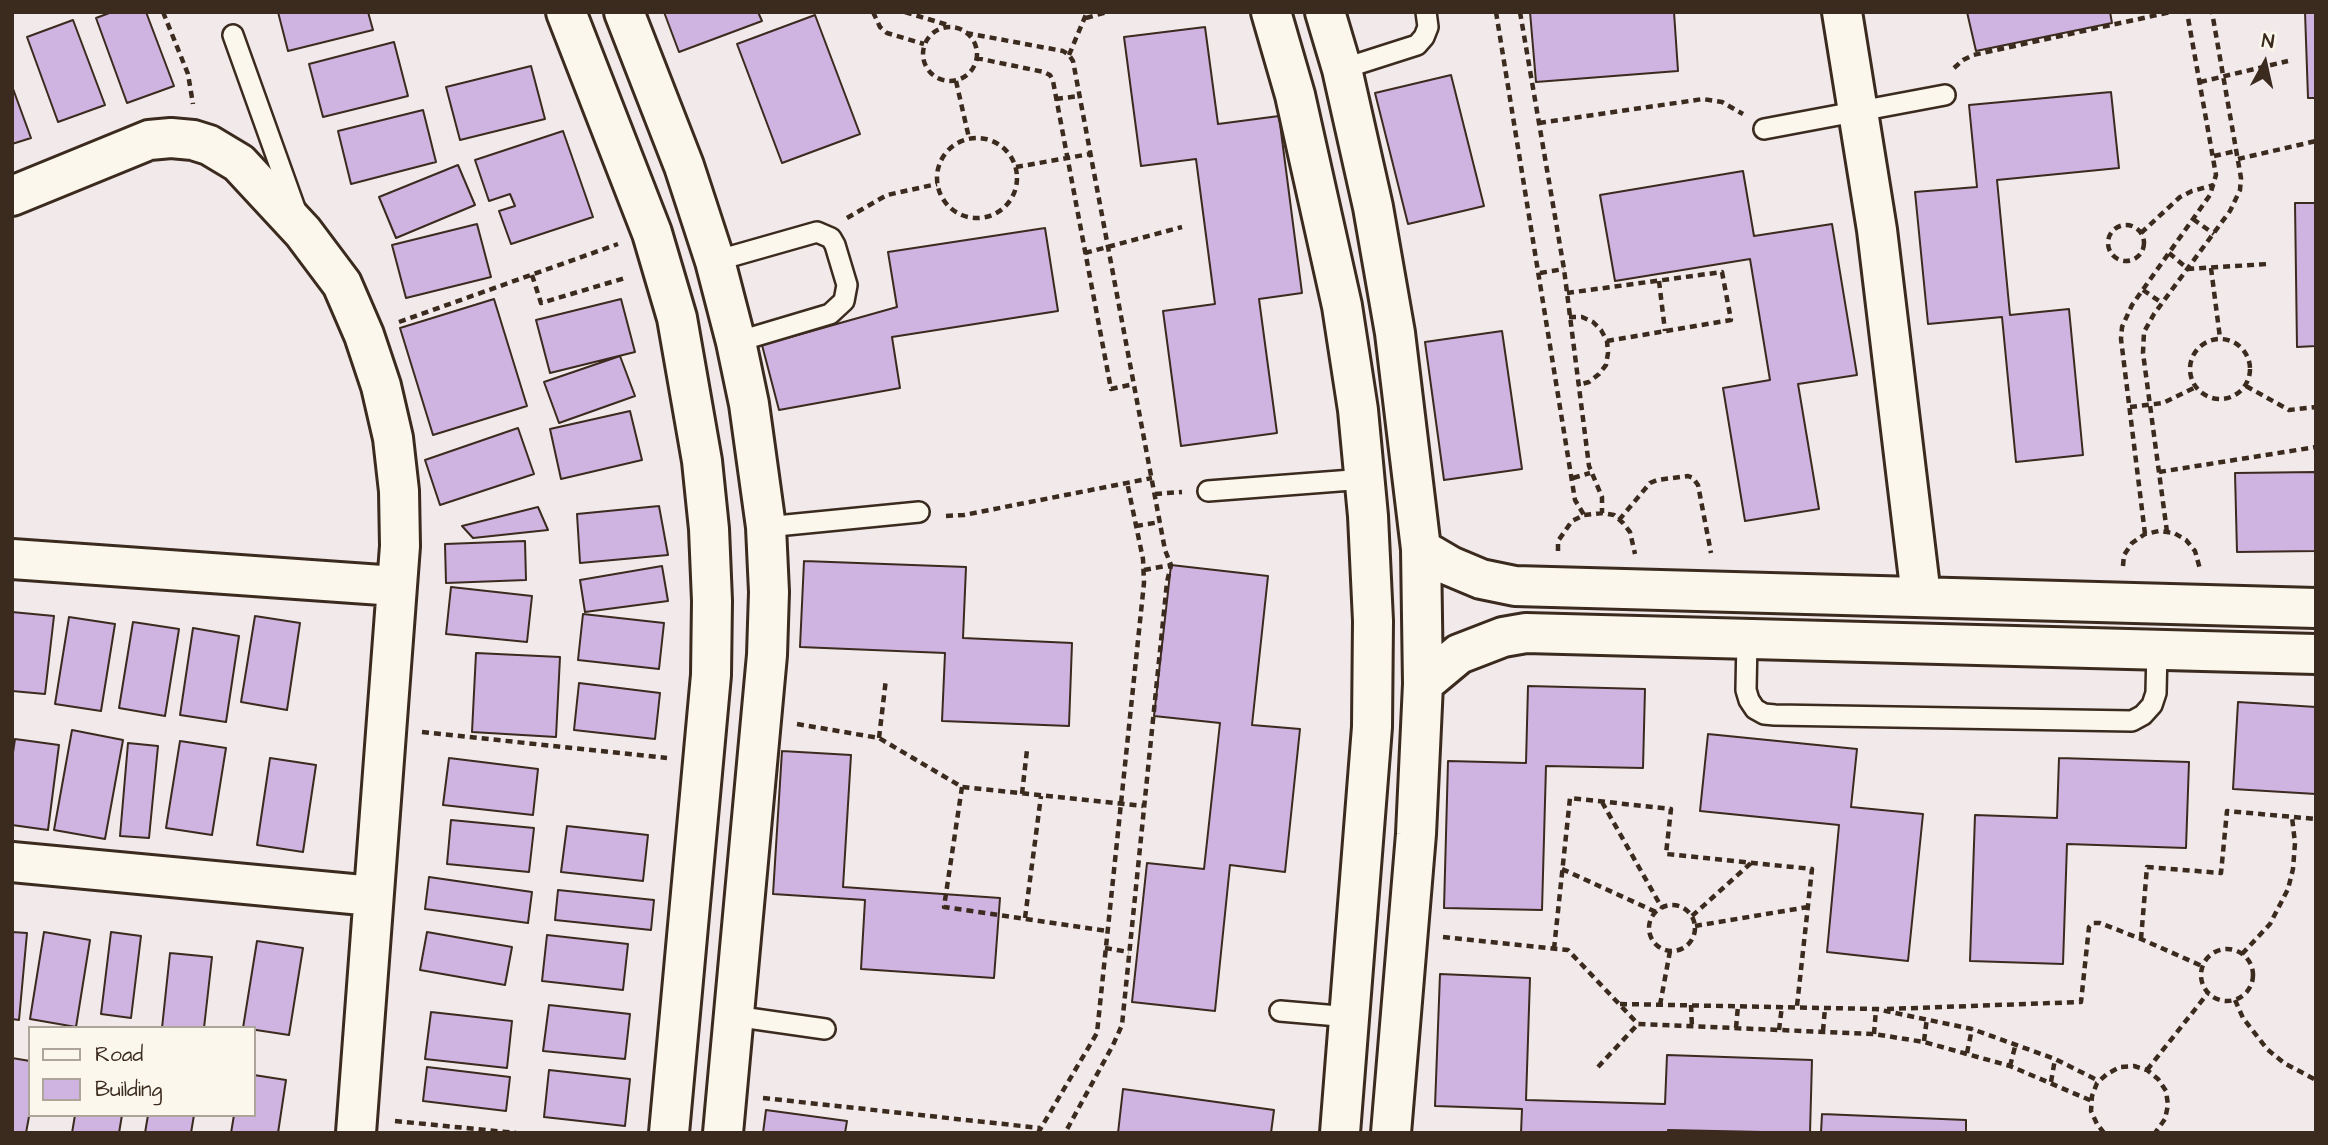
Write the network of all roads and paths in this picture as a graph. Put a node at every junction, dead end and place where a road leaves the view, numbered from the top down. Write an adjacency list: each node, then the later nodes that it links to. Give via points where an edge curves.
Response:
1 (163, 12): 35 (path, via 188,74)
2 (566, 12): 44 (street)
3 (624, 12): 42 (street)
4 (873, 12): 20 (path, via 887,33)
5 (905, 12): 17 (path)
6 (1107, 12): 16 (path)
7 (1271, 12): 87 (street, via 1298,108 1342,306)
8 (1325, 12): 24 (street)
9 (1426, 12): 24 (lane, via 1427,27 1417,44)
10 (1496, 12): 63 (path)
11 (1520, 12): 32 (path)
12 (1842, 12): 31 (street)
13 (2171, 12): 28 (path, via 1973,55 1955,67)
14 (2188, 12): 27 (path)
15 (2212, 12): 25 (path)
16 (1087, 15): 21 (path)
17 (955, 27): 18 (path); 20 (path, via 942,28)
18 (966, 33): 21 (path); 22 (path)
19 (233, 35): 50 (lane)
20 (924, 44): 26 (path, via 925,67 944,81)
21 (1069, 55): 29 (path)
22 (976, 58): 26 (path, via 973,68); 30 (path, via 1050,75)
23 (2288, 61): 25 (path)
24 (1342, 69): 99 (street, via 1395,333)
25 (2223, 76): 27 (path); 37 (path)
26 (956, 81): 34 (path)
27 (2200, 82): 39 (path)
28 (1945, 94): 31 (lane)
29 (1079, 96): 30 (path); 38 (path)
30 (1056, 99): 40 (path)
31 (1858, 111): 33 (lane); 107 (street, via 1893,350)
32 (1539, 123): 33 (path, via 1713,99); 61 (path)
33 (1764, 129)
34 (969, 138): 43 (path, via 992,140 1011,156); 45 (path, via 940,160)
35 (193, 140): 47 (street, via 149,140); 50 (street, via 239,163)
36 (2316, 141): 41 (path)
37 (2236, 151): 39 (path); 41 (path)
38 (1090, 154): 40 (path); 54 (path)
39 (2214, 156): 46 (path)
40 (1068, 158): 43 (path); 56 (path)
41 (2238, 159): 53 (path, via 2240,190)
42 (684, 166): 44 (street); 58 (street)
43 (1016, 167): 45 (path, via 1017,180 1008,204 985,217 960,214 941,197)
44 (632, 178): 55 (street)
45 (937, 184): 51 (path, via 887,195)
46 (2214, 185): 48 (path); 52 (path, via 2180,197)
47 (12, 196)
48 (2193, 219): 53 (path); 57 (path)
49 (1182, 227): 54 (path)
50 (303, 232): 71 (street, via 342,284)
51 (824, 233): 58 (lane, via 810,232); 74 (lane, via 835,244 847,285 838,309)
52 (2141, 233): 52 (path, via 2135,227 2118,226 2111,232 2108,248 2121,260 2137,257 2144,241)
53 (2214, 234): 62 (path)
54 (1108, 247): 56 (path); 75 (path)
55 (657, 249): 64 (path); 64 (path, via 541,303); 121 (street, via 677,318 709,529 711,675)
56 (1086, 253): 75 (path, via 1111,389)
57 (2169, 253): 62 (path); 66 (path)
58 (715, 261): 74 (street)
59 (2268, 264): 60 (path)
60 (2211, 268): 62 (path); 72 (path)
61 (1564, 269): 63 (path); 67 (path)
62 (2188, 269): 68 (path)
63 (1540, 273): 86 (path)
64 (532, 275): 71 (path)
65 (1659, 281): 67 (path); 70 (path); 70 (path, via 1722,272 1731,320)
66 (2143, 290): 68 (path); 80 (path, via 2122,327)
67 (1567, 293): 69 (path)
68 (2162, 303): 79 (path, via 2148,323 2143,342)
69 (1569, 317): 73 (path, via 1593,322); 76 (path)
70 (1665, 331): 73 (path)
71 (364, 335): 103 (street, via 393,438 400,546)
72 (2220, 338): 77 (path, via 2231,340 2247,354 2251,365); 78 (path, via 2199,346 2193,356 2189,366)
73 (1607, 341): 76 (path, via 1606,365 1589,382)
74 (736, 342): 96 (street)
75 (1134, 384): 85 (path)
76 (1578, 385): 84 (path)
77 (2246, 386): 78 (path, via 2221,400); 81 (path, via 2289,410)
78 (2196, 387): 79 (path)
79 (2151, 405): 80 (path); 83 (path)
80 (2130, 407): 98 (path)
81 (2316, 407)
82 (2316, 447): 83 (path)
83 (2160, 472): 97 (path)
84 (1590, 473): 86 (path); 91 (path, via 1602,497)
85 (1152, 478): 88 (path); 94 (path)
86 (1573, 478): 92 (path, via 1575,500)
87 (1365, 479): 89 (lane); 161 (street, via 1373,621 1372,727)
88 (1127, 482): 90 (path, via 964,515); 95 (path)
89 (1208, 491)
90 (919, 512): 96 (lane)
91 (1602, 513): 92 (path); 93 (path)
92 (1584, 515): 104 (path, via 1564,529 1558,541)
93 (1619, 520): 105 (path, via 1635,546); 106 (path, via 1650,483 1693,478)
94 (1160, 522): 95 (path); 101 (path)
95 (1136, 526): 102 (path)
96 (766, 527): 117 (street, via 769,592)
97 (2167, 532): 98 (path); 109 (path, via 2186,540 2195,551)
98 (2145, 534): 108 (path, via 2124,555)
99 (1421, 549): 104 (street, via 1481,579); 116 (street)
100 (12, 559): 103 (street)
101 (1171, 565): 102 (path); 127 (path)
102 (1144, 570): 126 (path)
103 (396, 586): 118 (street)
104 (1565, 588): 105 (street); 111 (street)
105 (1638, 590): 106 (street)
106 (1721, 591): 107 (street)
107 (1921, 596): 108 (street)
108 (2123, 602): 109 (street)
109 (2207, 604): 110 (street)
110 (2316, 608)
111 (1576, 634): 112 (street); 116 (street, via 1527,633 1492,640 1459,654)
112 (1747, 639): 113 (street); 113 (lane, via 1749,700 1755,709 1775,715 2132,721 2152,705 2156,694)
113 (2157, 649): 114 (street)
114 (2316, 654)
115 (886, 679): 119 (path)
116 (1423, 684): 141 (street)
117 (762, 718): 119 (path); 160 (street)
118 (386, 728): 121 (path); 133 (street)
119 (879, 738): 122 (path)
120 (1027, 750): 123 (path)
121 (703, 762): 187 (street)
122 (962, 787): 123 (path); 138 (path, via 944,906)
123 (1022, 794): 124 (path)
124 (1041, 796): 126 (path); 138 (path)
125 (1602, 802): 131 (path, via 1671,809 1666,854); 132 (path, via 1570,798); 135 (path)
126 (1120, 804): 127 (path); 140 (path)
127 (1143, 806): 146 (path)
128 (2292, 817): 129 (path); 142 (path, via 2227,811 2221,873 2147,866); 147 (path, via 2295,843 2288,889 2270,924)
129 (2316, 819)
130 (12, 862): 133 (street)
131 (1751, 863): 134 (path, via 1812,869); 137 (path)
132 (1562, 869): 136 (path); 144 (path)
133 (373, 896): 183 (street)
134 (1808, 907): 139 (path); 156 (path)
135 (1662, 908): 136 (path); 137 (path, via 1675,905)
136 (1656, 912): 145 (path, via 1649,931 1660,948)
137 (1692, 916): 139 (path)
138 (1025, 918): 140 (path)
139 (1695, 926): 145 (path, via 1689,945)
140 (1107, 931): 143 (path)
141 (1408, 934): 144 (path); 191 (street)
142 (2141, 939): 148 (path); 158 (path, via 2100,923 2089,927 2081,1002)
143 (1105, 948): 146 (path); 184 (path, via 1097,1033)
144 (1554, 949): 151 (path, via 1568,950)
145 (1670, 951): 152 (path)
146 (1129, 952): 189 (path, via 1122,1025)
147 (2242, 954): 148 (path, via 2224,949); 150 (path, via 2249,960 2253,979)
148 (2202, 966): 149 (path)
149 (2208, 993): 150 (path); 177 (path)
150 (2235, 1000): 178 (path, via 2267,1049)
151 (1619, 1004): 152 (path); 163 (path)
152 (1660, 1005): 153 (path)
153 (1691, 1005): 154 (path); 164 (path)
154 (1738, 1006): 155 (path); 166 (path)
155 (1782, 1006): 156 (path); 168 (path)
156 (1797, 1006): 157 (path)
157 (1825, 1008): 158 (path); 169 (path)
158 (1876, 1010): 162 (path); 170 (path)
159 (1280, 1011): 161 (lane)
160 (734, 1016): 165 (lane); 181 (street)
161 (1350, 1017): 190 (street)
162 (1927, 1018): 167 (path); 171 (path)
163 (1638, 1024): 164 (path); 176 (path)
164 (1692, 1027): 166 (path)
165 (825, 1028)
166 (1737, 1028): 168 (path)
167 (1972, 1029): 172 (path); 173 (path)
168 (1779, 1030): 169 (path)
169 (1823, 1032): 170 (path)
170 (1874, 1034): 171 (path)
171 (1924, 1042): 173 (path)
172 (2016, 1043): 174 (path); 175 (path)
173 (1967, 1053): 175 (path)
174 (2055, 1059): 179 (path); 180 (path)
175 (2010, 1066): 180 (path)
176 (1598, 1067)
177 (2147, 1070): 179 (path, via 2120,1067); 185 (path, via 2166,1091 2165,1119)
178 (2316, 1080)
179 (2099, 1081): 182 (path)
180 (2051, 1082): 182 (path)
181 (726, 1094): 184 (path); 188 (street)
182 (2092, 1101): 192 (path, via 2091,1111)
183 (356, 1125): 186 (path)
184 (1039, 1131)
185 (2157, 1132)
186 (516, 1133)
187 (668, 1133)
188 (723, 1133)
189 (1065, 1133)
190 (1340, 1133)
191 (1391, 1133)
192 (2104, 1133)

